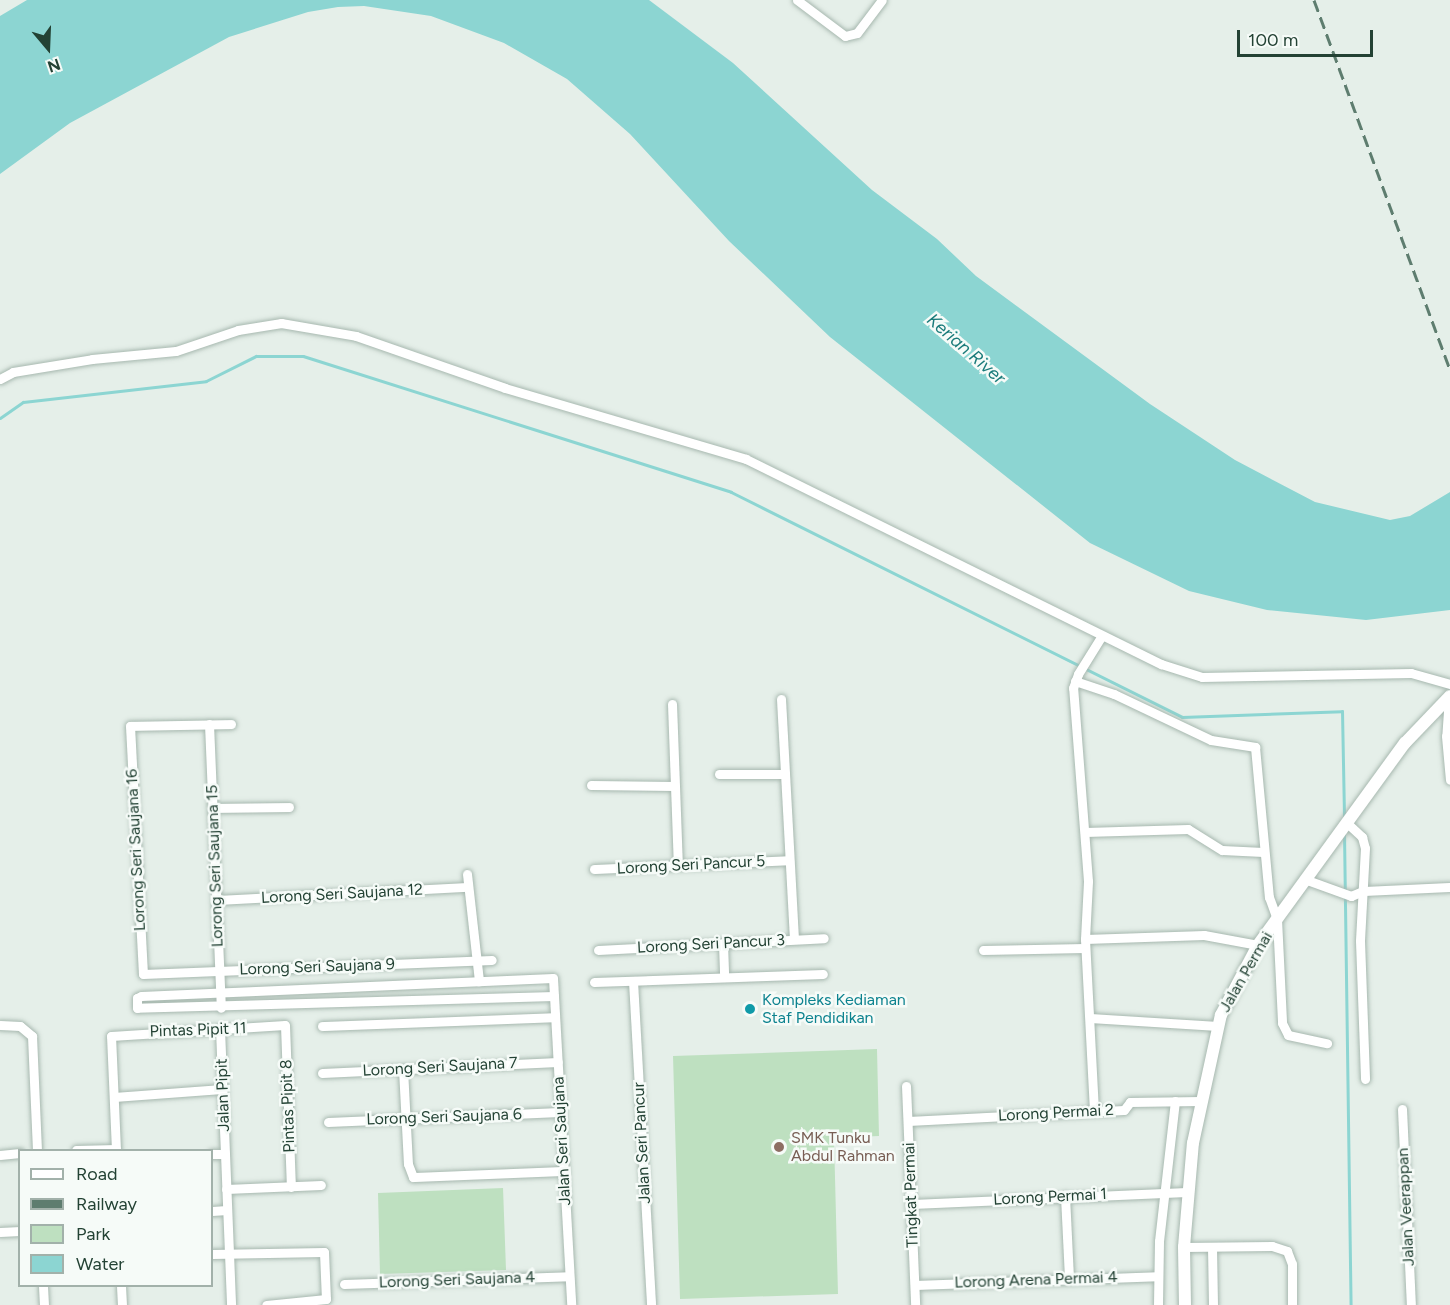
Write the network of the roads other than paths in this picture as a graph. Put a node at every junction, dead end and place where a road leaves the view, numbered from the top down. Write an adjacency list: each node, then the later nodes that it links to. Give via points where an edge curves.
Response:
1 (797, 0): 2 (street, via 845,36 857,33)
2 (882, 0)
3 (0, 379): 4 (street, via 13,372 81,361 176,351 238,330 281,323 356,336 505,388 746,459)
4 (1098, 641): 5 (street); 6 (street, via 1202,677 1411,673)
5 (1076, 677): 20 (street); 21 (street, via 1210,740 1255,747 1259,757)
6 (1450, 684)
7 (1450, 697): 14 (street, via 1446,736); 19 (street, Jalan Permai, via 1405,743)
8 (781, 699): 13 (street)
9 (672, 704): 16 (street)
10 (209, 724): 11 (street); 18 (street, Lorong Seri Saujana 15); 42 (street, Lorong Seri Saujana 16, via 130,726)
11 (231, 724)
12 (719, 774): 13 (street)
13 (783, 774): 22 (street)
14 (1450, 780)
15 (591, 785): 16 (street)
16 (674, 786): 23 (street)
17 (289, 807): 18 (street)
18 (213, 808): 30 (street, Lorong Seri Saujana 15)
19 (1347, 823): 26 (street, Jalan Permai); 29 (street, via 1362,837 1365,848)
20 (1085, 832): 21 (street, via 1188,829 1222,850); 35 (street)
21 (1263, 852): 31 (street, via 1269,897)
22 (789, 860): 23 (street, Lorong Seri Pancur 5); 33 (street)
23 (678, 865): 24 (street, Lorong Seri Pancur 5)
24 (594, 869)
25 (467, 874): 27 (street)
26 (1307, 880): 29 (street, via 1340,894 1351,896); 31 (street, Jalan Permai)
27 (468, 887): 30 (street, Lorong Seri Saujana 12); 39 (street)
28 (1450, 887): 29 (street)
29 (1363, 891): 62 (street, via 1360,941)
30 (217, 900): 41 (street, Lorong Seri Saujana 15)
31 (1277, 919): 36 (street, Jalan Permai); 58 (street, via 1282,1023 1288,1035)
32 (824, 938): 33 (street, Lorong Seri Pancur 3)
33 (794, 939): 34 (street, Lorong Seri Pancur 3)
34 (723, 943): 37 (street, Lorong Seri Pancur 3); 44 (street)
35 (1085, 943): 36 (street, via 1204,935); 38 (street); 52 (street)
36 (1258, 945): 56 (street, Jalan Permai)
37 (598, 950)
38 (983, 951)
39 (476, 960): 40 (street, Lorong Seri Saujana 9); 41 (street, Lorong Seri Saujana 9); 45 (street)
40 (492, 960)
41 (220, 971): 42 (street, Lorong Seri Saujana 9); 48 (street, Lorong Seri Saujana 15)
42 (143, 974)
43 (823, 974): 44 (street)
44 (724, 977): 46 (street)
45 (479, 981): 48 (street); 49 (street, Jalan Seri Saujana, via 553,978)
46 (633, 981): 47 (street); 108 (street, Jalan Seri Pancur)
47 (594, 982)
48 (221, 992): 50 (street, Lorong Seri Saujana 15); 50 (street, via 141,996 137,998 137,1008)
49 (554, 996): 50 (street); 51 (street, Jalan Seri Saujana)
50 (221, 1008)
51 (555, 1017): 55 (street); 59 (street, Jalan Seri Saujana)
52 (1090, 1018): 56 (street); 69 (street)
53 (0, 1025): 74 (street, via 21,1026 32,1036)
54 (285, 1025): 57 (street, Pintas Pipit 11); 82 (street, Pintas Pipit 8)
55 (322, 1026)
56 (1218, 1026): 67 (street, Jalan Permai)
57 (220, 1029): 64 (street, Jalan Pipit); 65 (street, Pintas Pipit 11, via 111,1035)
58 (1327, 1043)
59 (558, 1062): 60 (street, Lorong Seri Saujana 7); 70 (street, Jalan Seri Saujana)
60 (403, 1069): 61 (street, Lorong Seri Saujana 7); 71 (street)
61 (322, 1073)
62 (1365, 1079)
63 (906, 1086): 72 (street, Tingkat Permai)
64 (222, 1089): 65 (street); 78 (street, Jalan Pipit)
65 (114, 1097): 75 (street)
66 (1175, 1101): 67 (street, Lorong Permai 2); 69 (street, Lorong Permai 2, via 1130,1102 1124,1110); 84 (street)
67 (1201, 1101): 85 (street, Jalan Permai)
68 (1402, 1109): 114 (street, Jalan Veerappan)
69 (1094, 1111): 72 (street, Lorong Permai 2)
70 (560, 1112): 71 (street, Lorong Seri Saujana 6); 80 (street, Jalan Seri Saujana)
71 (406, 1119): 73 (street, Lorong Seri Saujana 6); 80 (street, via 408,1164 413,1177)
72 (908, 1120): 87 (street, Tingkat Permai)
73 (328, 1122)
74 (37, 1149)
75 (116, 1149)
76 (18, 1153): 79 (street)
77 (213, 1154): 78 (street)
78 (225, 1154): 83 (street, Jalan Pipit)
79 (0, 1155)
80 (564, 1171): 96 (street, Jalan Seri Saujana)
81 (321, 1185): 82 (street)
82 (291, 1186): 83 (street)
83 (226, 1189): 88 (street, Jalan Pipit)
84 (1163, 1192): 85 (street, Lorong Permai 1); 86 (street, Lorong Permai 1); 97 (street)
85 (1188, 1192): 92 (street, Jalan Permai)
86 (1065, 1196): 87 (street, Lorong Permai 1); 98 (street)
87 (911, 1204): 100 (street, Tingkat Permai)
88 (227, 1210): 89 (street); 94 (street, Jalan Pipit)
89 (213, 1211)
90 (18, 1231): 91 (street)
91 (0, 1232)
92 (1185, 1247): 93 (street); 111 (street, Jalan Permai)
93 (1212, 1247): 112 (street); 113 (street, via 1272,1246 1287,1251 1292,1264)
94 (229, 1253): 95 (street); 105 (street, Jalan Pipit); 106 (street, via 319,1249 325,1254 327,1297 321,1302)
95 (213, 1254)
96 (569, 1276): 99 (street, Lorong Seri Saujana 4); 107 (street, Jalan Seri Saujana)
97 (1157, 1276): 98 (street, Lorong Arena Permai 4); 110 (street)
98 (1069, 1279): 100 (street, Lorong Arena Permai 4)
99 (344, 1284)
100 (915, 1285): 109 (street, Tingkat Permai)
101 (43, 1287): 103 (street)
102 (121, 1287): 104 (street)
103 (44, 1305)
104 (122, 1305)
105 (231, 1305)
106 (266, 1305)
107 (571, 1305)
108 (651, 1305)
109 (915, 1305)
110 (1158, 1305)
111 (1185, 1305)
112 (1214, 1305)
113 (1292, 1305)
114 (1411, 1305)

